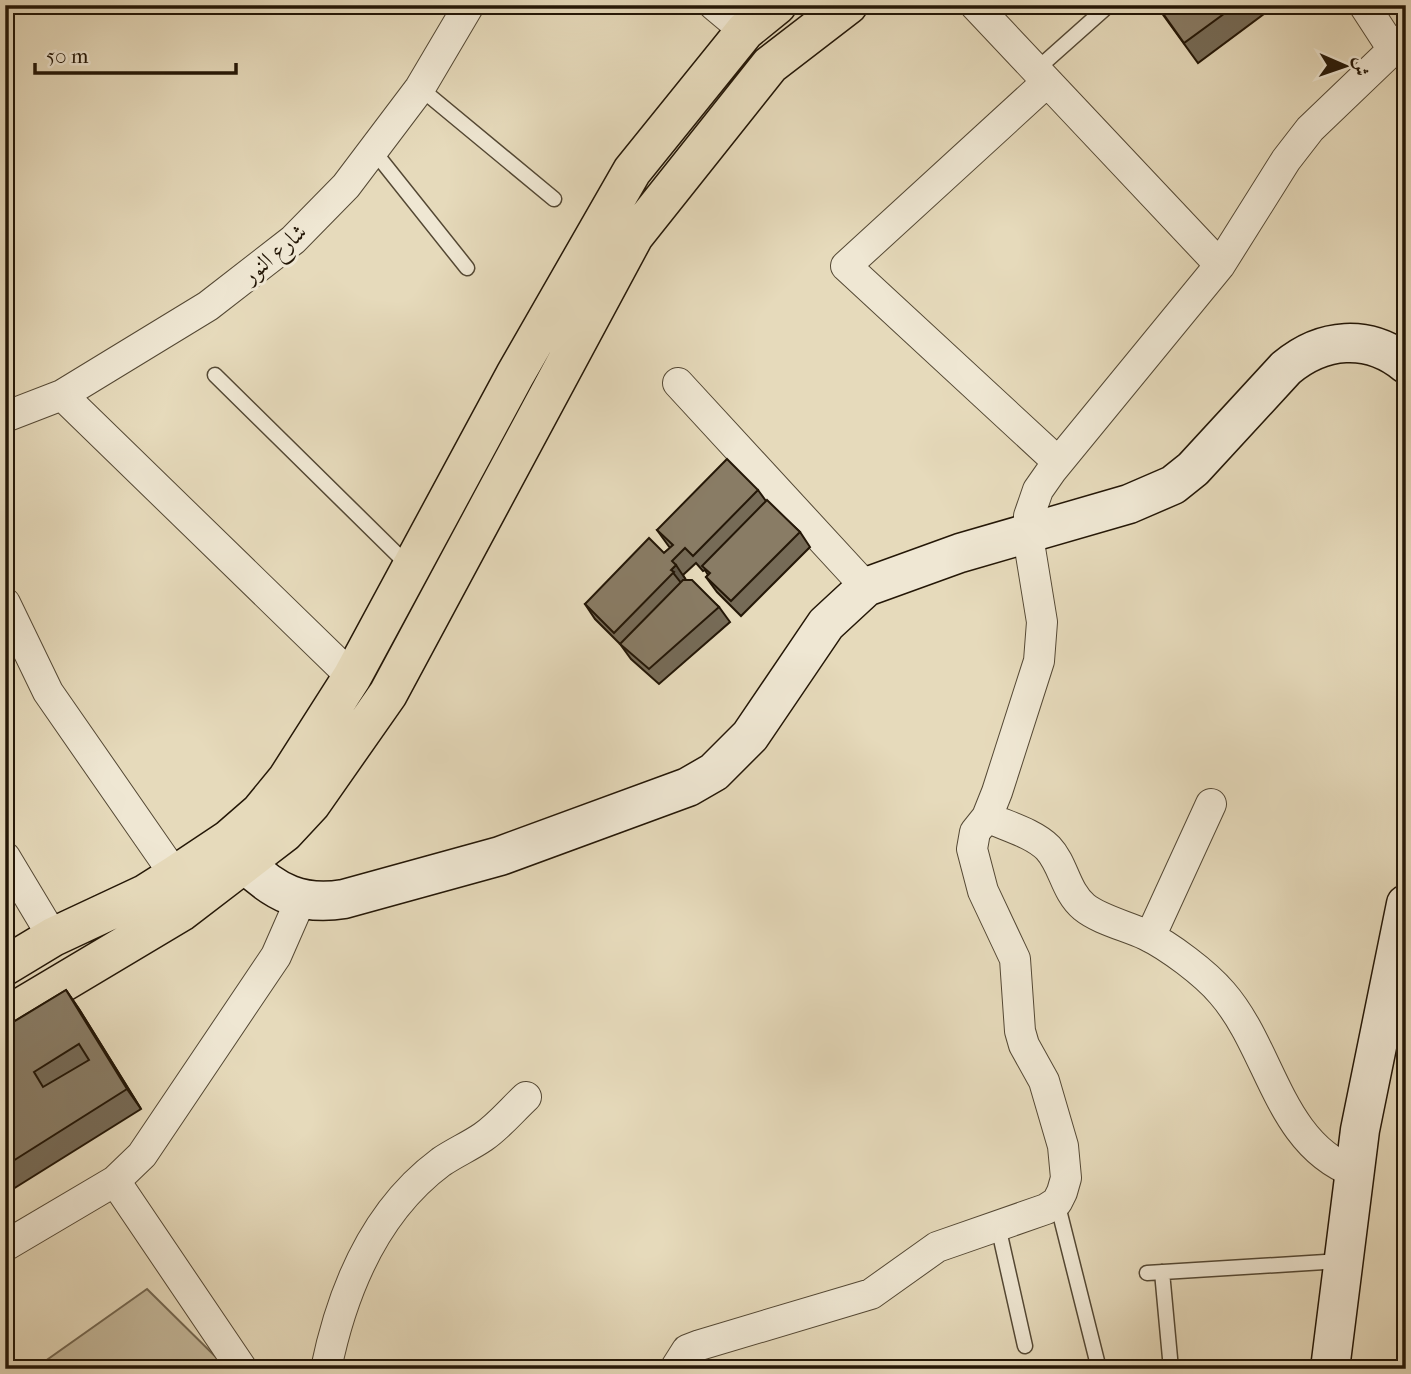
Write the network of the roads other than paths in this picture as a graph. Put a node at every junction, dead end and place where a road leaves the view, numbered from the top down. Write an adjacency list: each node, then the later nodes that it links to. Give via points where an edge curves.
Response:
1 (469, 5): 11 (street, شارع النور)
2 (714, 5): 8 (street)
3 (777, 5): 8 (main road)
4 (848, 5): 30 (main road, via 770,65 634,236 388,694 311,804)
5 (975, 5): 10 (street)
6 (1109, 5): 10 (lane)
7 (1364, 5): 9 (street)
8 (745, 31): 23 (main road, via 632,171)
9 (1399, 43): 14 (street, via 1310,130)
10 (1042, 76): 14 (street); 21 (street, via 846,266)
11 (420, 88): 12 (street, شارع النور); 13 (lane)
12 (373, 150): 15 (lane); 19 (street, شارع النور, via 346,186 250,276)
13 (554, 199)
14 (1220, 265): 21 (street)
15 (467, 268)
16 (1406, 365): 22 (main road, via 1392,353 1349,341 1303,354 1173,485)
17 (215, 375): 23 (lane)
18 (678, 383): 24 (street)
19 (62, 395): 20 (street, شارع النور); 26 (street)
20 (5, 417)
21 (1058, 462): 22 (street, via 1038,490)
22 (1028, 536): 24 (main road, via 960,553); 28 (street, via 1042,622 1039,661)
23 (411, 568): 26 (main road)
24 (866, 587): 32 (main road, via 826,624 750,736 697,782 451,872 344,899)
25 (5, 603): 31 (street, via 48,692)
26 (352, 677): 31 (main road, via 310,747 260,812)
27 (1211, 804): 35 (street)
28 (986, 817): 35 (street, via 1048,849 1072,894 1085,908); 41 (street, via 975,832 972,849 976,869 1015,959 1020,1031 1044,1081 1063,1146 1066,1178)
29 (5, 858): 34 (street)
30 (246, 864): 32 (main road, via 271,887); 37 (main road, via 181,912)
31 (175, 875): 34 (main road)
32 (301, 900): 40 (street, via 276,956 182,1100 142,1156)
33 (1406, 904): 39 (main road)
34 (53, 937): 36 (main road)
35 (1150, 937): 39 (street, via 1224,994 1252,1035 1311,1146)
36 (5, 966)
37 (5, 1017)
38 (526, 1097): 49 (street, via 485,1136 429,1172 390,1213 363,1257 338,1319)
39 (1354, 1172): 44 (main road)
40 (115, 1181): 43 (street); 48 (street)
41 (1057, 1202): 42 (street); 51 (lane)
42 (998, 1226): 47 (lane); 50 (street, via 937,1247 871,1294 687,1350)
43 (5, 1247)
44 (1343, 1261): 45 (lane); 53 (main road)
45 (1162, 1272): 46 (lane); 52 (lane)
46 (1147, 1273)
47 (1025, 1346)
48 (242, 1369)
49 (326, 1369)
50 (675, 1369)
51 (1099, 1369)
52 (1171, 1369)
53 (1330, 1369)

